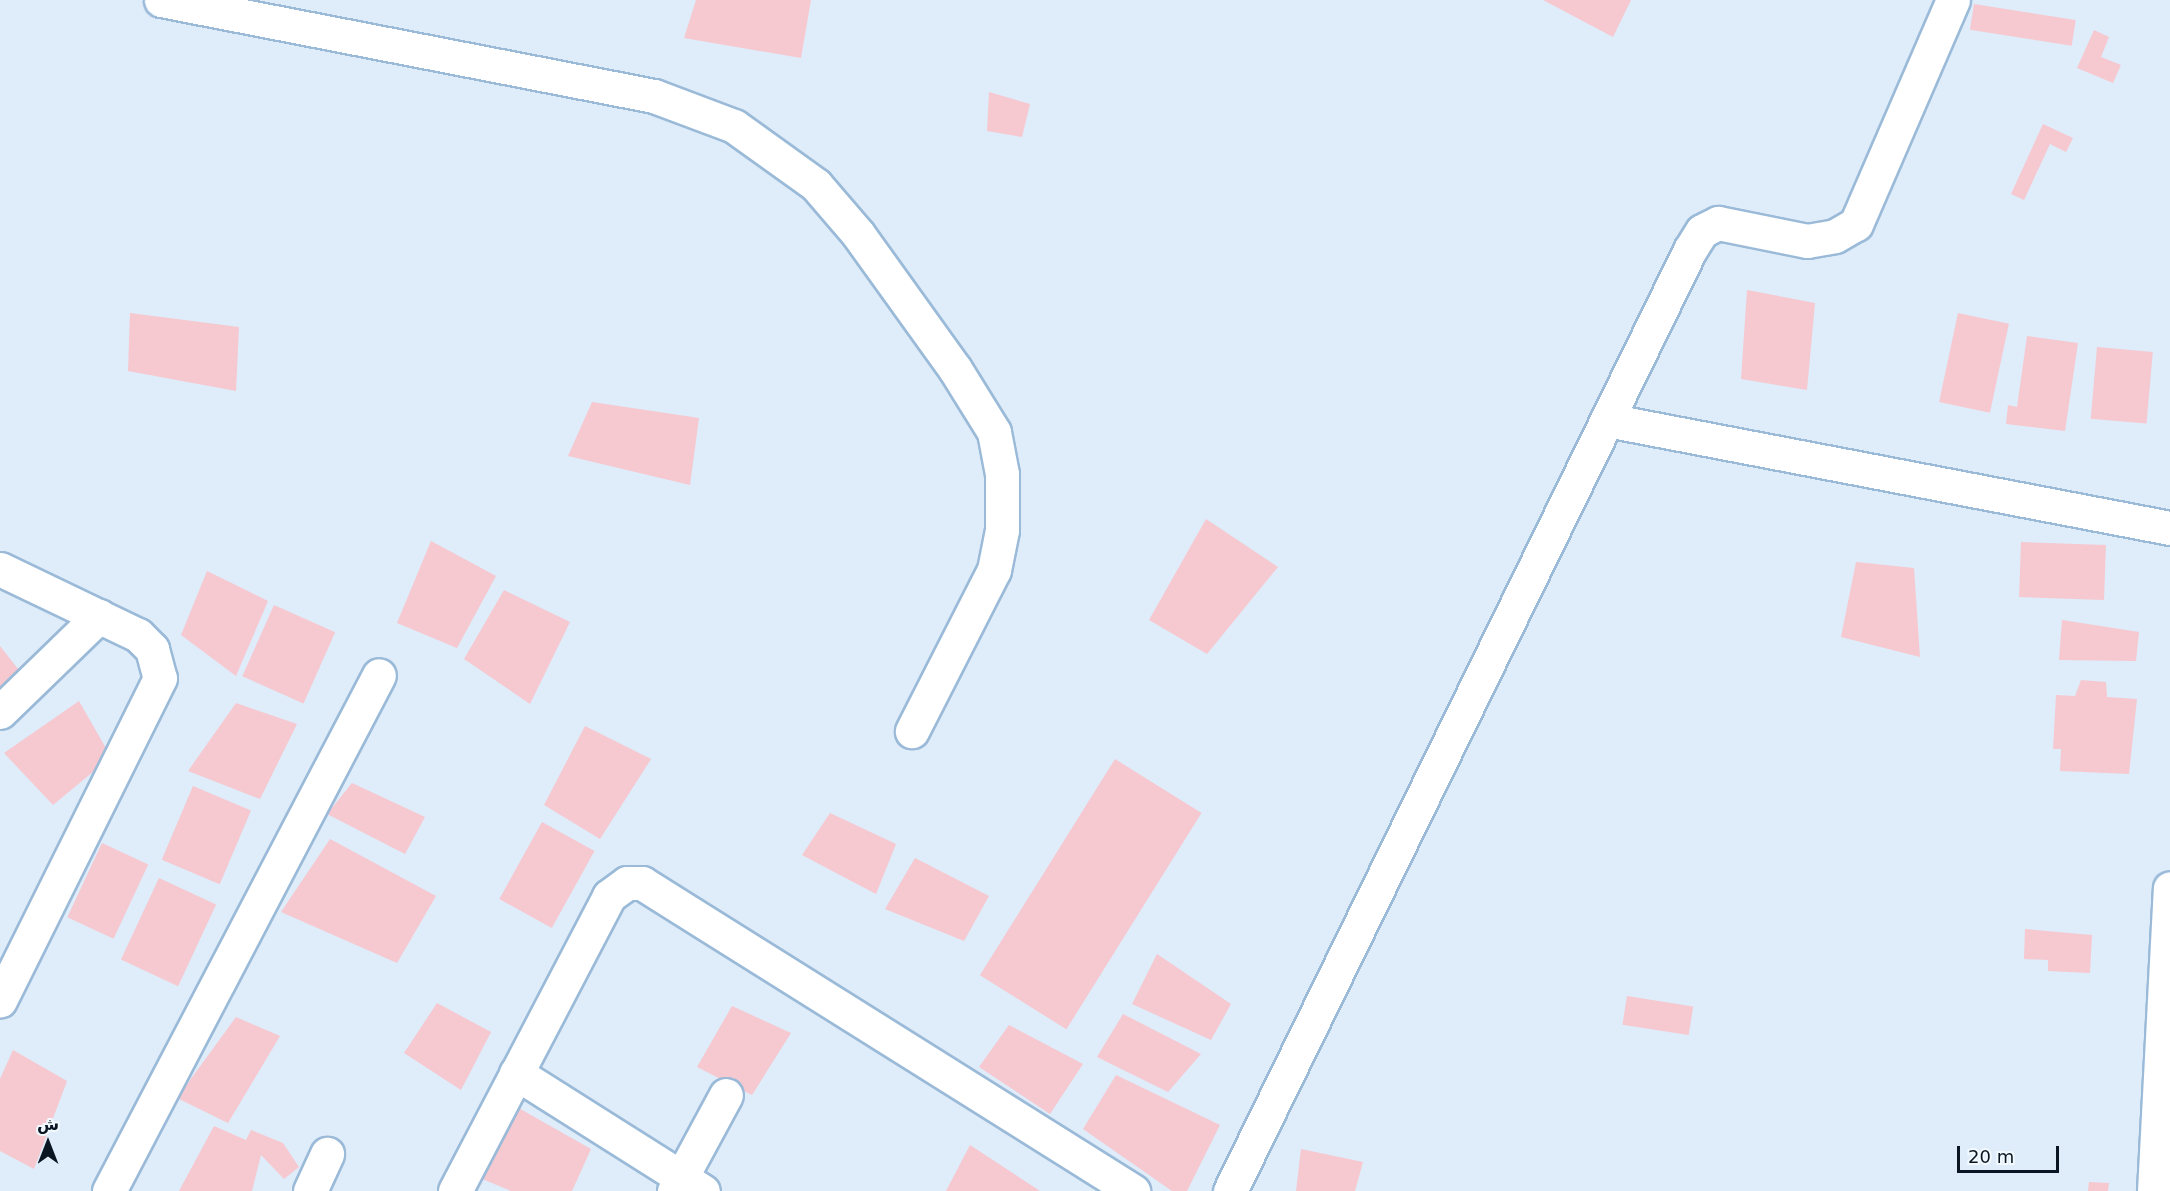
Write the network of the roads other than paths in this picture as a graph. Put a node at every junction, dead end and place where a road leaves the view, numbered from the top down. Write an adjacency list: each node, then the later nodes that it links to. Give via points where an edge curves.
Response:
1 (160, 0): 3 (street)
2 (1953, 0): 4 (street, via 1856,224 1835,236 1807,241 1731,224 1702,231)
3 (231, 6): 10 (street, via 654,96 734,126 816,185 858,234 955,369 994,432 1002,474 1002,530 994,570)
4 (1606, 420): 5 (street); 21 (street)
5 (2170, 528)
6 (0, 569): 7 (street)
7 (99, 616): 9 (street); 12 (street, via 138,636 152,649 160,678)
8 (379, 675): 17 (street)
9 (0, 712)
10 (912, 731)
11 (2170, 888): 22 (street)
12 (0, 1001)
13 (516, 1073): 16 (street); 19 (street); 20 (street, via 609,896 627,883 642,883)
14 (726, 1095): 16 (street)
15 (327, 1154): 18 (street)
16 (686, 1186)
17 (109, 1191)
18 (310, 1191)
19 (455, 1191)
20 (1133, 1191)
21 (1230, 1191)
22 (2154, 1191)

